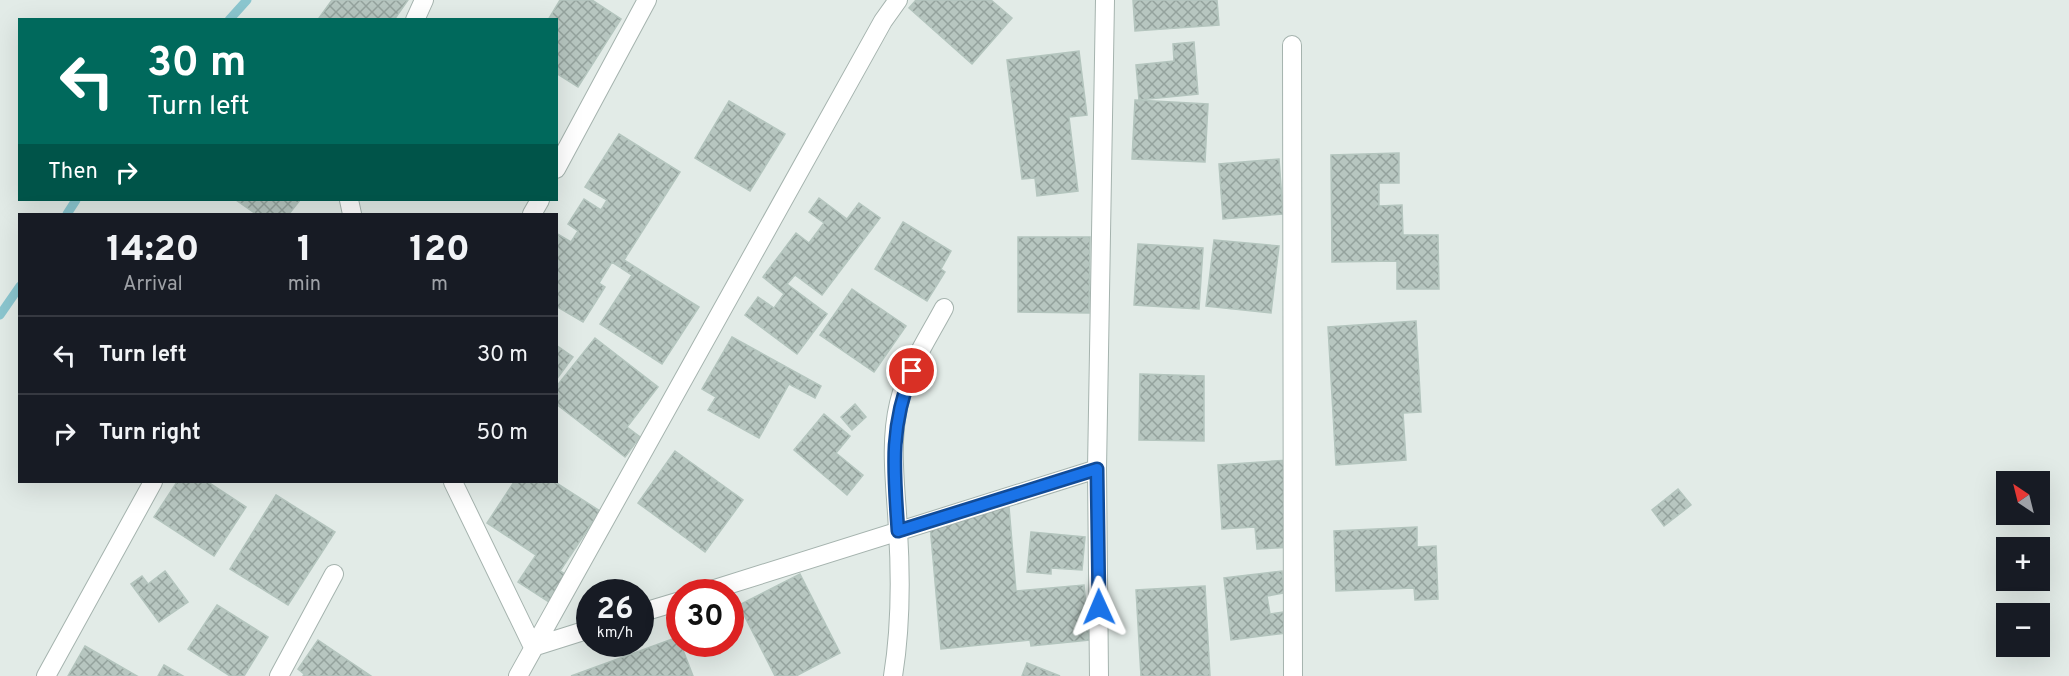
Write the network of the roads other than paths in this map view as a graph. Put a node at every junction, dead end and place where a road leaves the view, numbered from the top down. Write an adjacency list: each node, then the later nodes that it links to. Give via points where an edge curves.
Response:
1 (424, 0): 5 (street)
2 (647, 0): 7 (street)
3 (898, 0): 16 (street, via 882,21)
4 (1105, 0): 9 (street)
5 (416, 18)
6 (1292, 45): 22 (street)
7 (558, 165)
8 (944, 308): 12 (street, via 899,402 892,455)
9 (1097, 469): 12 (street); 21 (street)
10 (152, 483): 17 (street)
11 (453, 483): 16 (street)
12 (898, 531): 14 (street); 20 (street, via 900,630)
13 (334, 574): 18 (street)
14 (744, 580)
15 (576, 633): 16 (street)
16 (533, 647): 19 (street)
17 (46, 676)
18 (279, 676)
19 (518, 676)
20 (893, 676)
21 (1099, 676)
22 (1293, 676)

